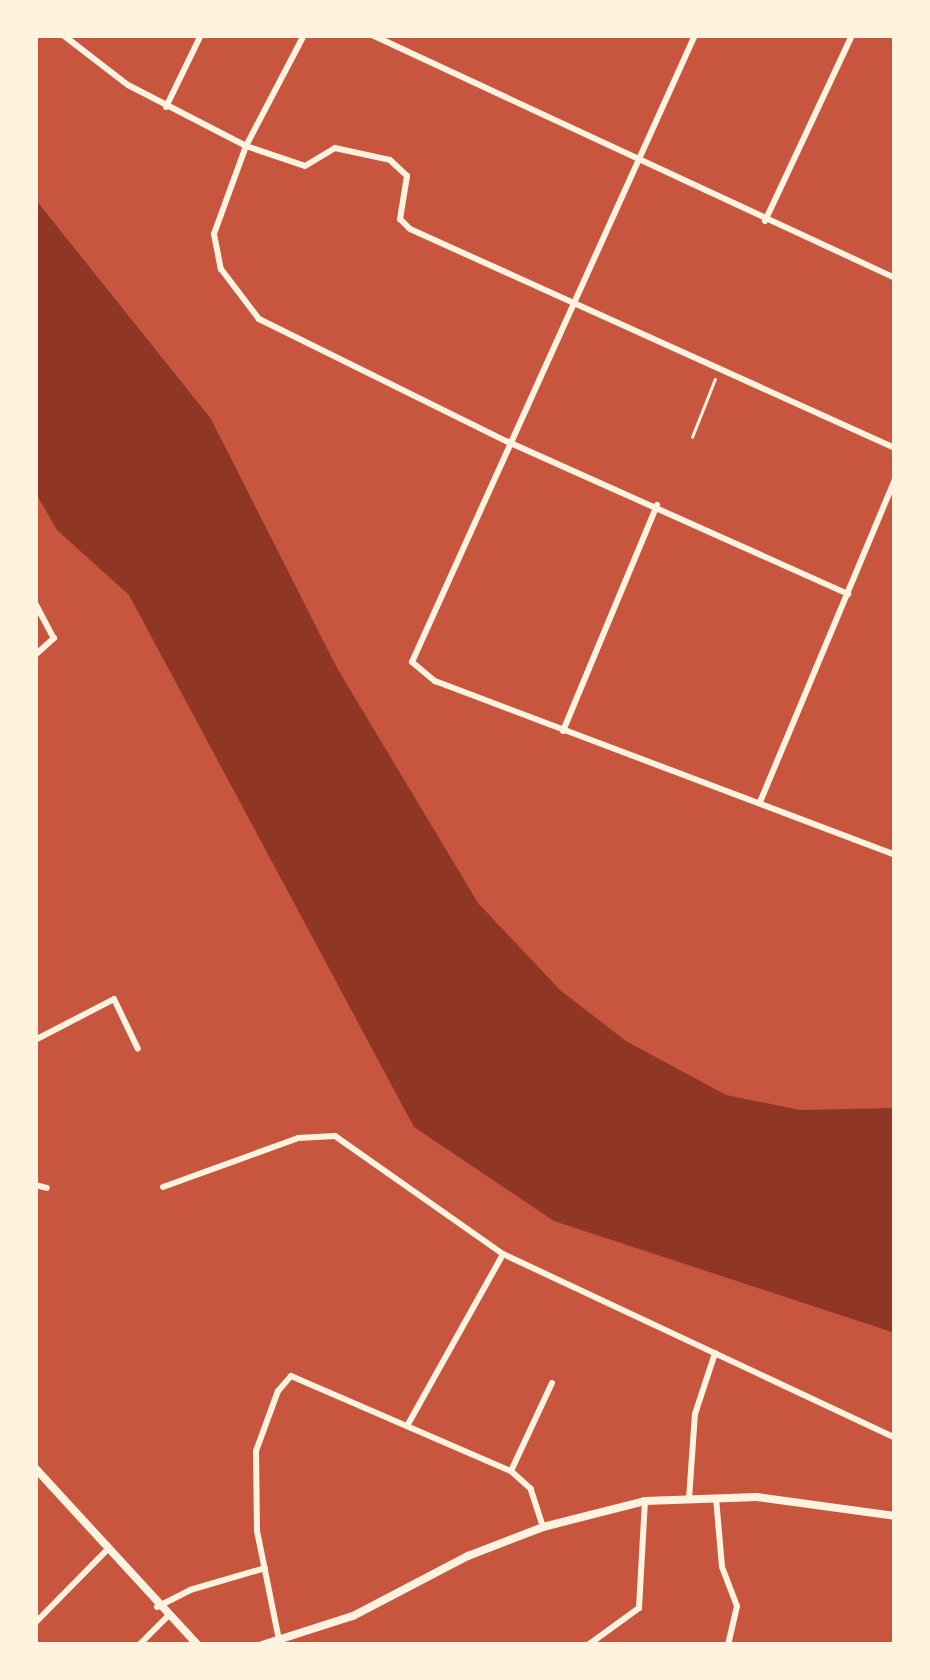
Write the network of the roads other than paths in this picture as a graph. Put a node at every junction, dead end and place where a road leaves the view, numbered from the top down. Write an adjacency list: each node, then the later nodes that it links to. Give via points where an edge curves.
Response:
1 (63, 35): 7 (street)
2 (201, 35): 7 (street)
3 (304, 35): 8 (street)
4 (372, 35): 9 (street)
5 (695, 35): 9 (street)
6 (852, 35): 10 (street)
7 (166, 107): 8 (street)
8 (246, 146): 12 (street, via 305,166 335,148 390,160 407,176 404,226); 13 (street, via 213,242 221,269 251,310 286,337)
9 (639, 162): 10 (street); 12 (street)
10 (765, 221): 11 (street)
11 (895, 278)
12 (573, 301): 13 (street); 14 (street)
13 (506, 441): 16 (street); 20 (street, via 413,650 414,668)
14 (895, 448)
15 (895, 478): 17 (street)
16 (657, 505): 17 (street); 20 (street)
17 (848, 594): 21 (street)
18 (35, 603): 19 (street, via 54,638)
19 (35, 655)
20 (563, 731): 21 (street)
21 (760, 802): 22 (street)
22 (895, 854)
23 (35, 1040): 24 (street, via 114,999)
24 (138, 1049)
25 (35, 1185): 27 (street)
26 (163, 1187): 28 (street, via 325,1133 380,1163 458,1227)
27 (47, 1188)
28 (503, 1254): 29 (street); 31 (street)
29 (715, 1352): 32 (street); 36 (street, via 695,1414)
30 (552, 1383): 34 (street)
31 (407, 1426): 34 (street); 41 (street, via 306,1378 284,1382 256,1452 255,1510)
32 (895, 1438)
33 (35, 1468): 40 (street)
34 (511, 1472): 39 (street, via 530,1489)
35 (716, 1498): 36 (street); 38 (street, via 802,1500); 50 (street, via 722,1567 738,1606)
36 (689, 1499): 37 (street)
37 (645, 1502): 39 (street); 49 (street, via 638,1608)
38 (895, 1516)
39 (543, 1527): 45 (street, via 468,1556 353,1616)
40 (108, 1549): 42 (street); 44 (street)
41 (265, 1568): 42 (street); 45 (street)
42 (157, 1607): 43 (street)
43 (167, 1618): 46 (street); 47 (street)
44 (35, 1622)
45 (280, 1642): 48 (street)
46 (140, 1645)
47 (198, 1645)
48 (262, 1645)
49 (588, 1645)
50 (728, 1645)

